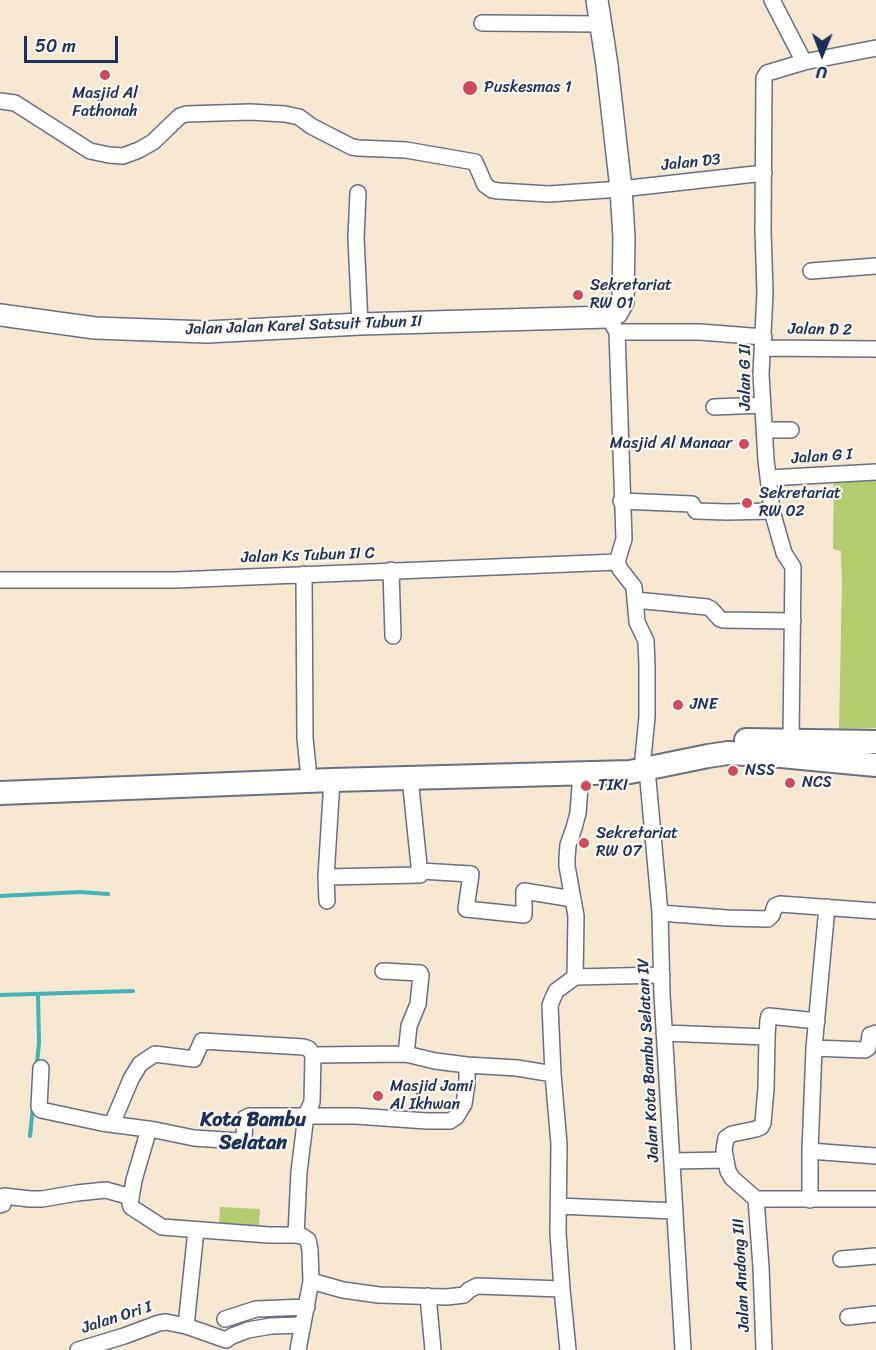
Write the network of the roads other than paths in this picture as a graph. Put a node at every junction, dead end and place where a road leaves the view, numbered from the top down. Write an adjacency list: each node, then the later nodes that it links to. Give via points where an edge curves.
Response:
1 (597, 0): 4 (street)
2 (772, 0): 6 (street)
3 (482, 23): 4 (street)
4 (601, 24): 9 (street)
5 (876, 48): 6 (street)
6 (804, 62): 8 (street, Jalan G II, via 765,75)
7 (0, 101): 9 (street, Jalan D3, via 15,103 90,151 109,155 123,156 139,150 186,114 285,114 298,117 352,147 406,150 475,162 485,185 492,190 549,194)
8 (764, 173): 9 (street, Jalan D3); 16 (street, Jalan G II)
9 (621, 189): 15 (street, via 623,302)
10 (358, 192): 14 (street)
11 (876, 266): 12 (street)
12 (811, 271)
13 (0, 315): 14 (street, Jalan Jalan Karel Satsuit Tubun II, via 95,328 207,332)
14 (360, 324): 15 (street, Jalan Jalan Karel Satsuit Tubun II)
15 (613, 325): 16 (street, Jalan D 2); 24 (street)
16 (764, 343): 17 (street, Jalan D 2); 18 (street, Jalan G II)
17 (876, 349)
18 (764, 405): 19 (street); 21 (street, Jalan G II)
19 (714, 407)
20 (791, 429): 21 (street)
21 (765, 430): 23 (street, Jalan G II)
22 (876, 472): 23 (street, Jalan G I)
23 (769, 478): 25 (street, Jalan G II)
24 (621, 501): 25 (street, via 692,504 696,511); 26 (street, via 624,539)
25 (772, 511): 31 (street, Jalan G II, via 784,553 793,567)
26 (618, 562): 27 (street, Jalan Ks Tubun II C); 30 (street, Jalan Kota Bambu Selatan IV, via 634,587)
27 (392, 570): 28 (street, Jalan Ks Tubun II C); 32 (street)
28 (304, 574): 29 (street, Jalan Ks Tubun II C, via 163,580); 37 (street)
29 (0, 580)
30 (635, 600): 31 (street, via 707,607 723,620); 35 (street, Jalan Kota Bambu Selatan IV, via 648,665)
31 (793, 621): 33 (street, Jalan G II)
32 (393, 636)
33 (791, 740): 34 (main road); 35 (main road, via 726,741)
34 (876, 742)
35 (645, 763): 36 (main road, via 728,753); 37 (main road); 38 (main road, via 630,772); 49 (street, Jalan Kota Bambu Selatan IV)
36 (876, 765)
37 (308, 768): 41 (main road)
38 (581, 773): 39 (main road); 45 (street, via 578,813 568,844)
39 (410, 778): 40 (main road); 43 (street)
40 (332, 780): 42 (main road); 44 (street)
41 (0, 783)
42 (0, 793)
43 (420, 871): 44 (street, via 420,875); 45 (street, via 471,874 466,909 524,915 524,891)
44 (326, 877): 46 (street)
45 (573, 899): 52 (street)
46 (327, 901)
47 (827, 907): 48 (street); 49 (street, via 780,904 768,919); 53 (street)
48 (876, 910)
49 (660, 913): 51 (street, Jalan Kota Bambu Selatan IV)
50 (383, 971): 58 (street, via 421,975)
51 (662, 975): 52 (street); 54 (street, Jalan Kota Bambu Selatan IV)
52 (575, 977): 62 (street, via 556,991 550,1005)
53 (817, 1021): 56 (street, via 770,1016); 57 (street)
54 (664, 1033): 56 (street); 69 (street, Jalan Kota Bambu Selatan IV)
55 (876, 1033): 57 (street, via 870,1035 865,1050)
56 (766, 1037): 68 (street, via 763,1123 756,1130 726,1138)
57 (814, 1048): 66 (street)
58 (406, 1054): 59 (street); 60 (street)
59 (313, 1055): 63 (street, via 312,1102); 64 (street, via 304,1047 205,1041 193,1059 154,1054 140,1064 131,1079)
60 (467, 1065): 62 (street); 63 (street, via 464,1104 450,1121)
61 (41, 1068): 64 (street, via 40,1109)
62 (553, 1074): 75 (street, via 559,1144)
63 (306, 1116): 65 (street, via 247,1117 242,1141 194,1138); 78 (street)
64 (112, 1124): 65 (street)
65 (149, 1129): 70 (street)
66 (810, 1151): 67 (street); 73 (street)
67 (876, 1156)
68 (726, 1160): 69 (street); 71 (street, via 732,1178)
69 (672, 1161): 76 (street, Jalan Kota Bambu Selatan IV)
70 (131, 1197): 74 (street, via 106,1190 42,1199 4,1196); 77 (street, via 131,1207 158,1226)
71 (756, 1199): 73 (street); 96 (street, Jalan Andong III)
72 (876, 1199): 73 (street)
73 (810, 1200)
74 (0, 1205)
75 (558, 1206): 76 (street); 82 (street)
76 (675, 1211): 95 (street, Jalan Kota Bambu Selatan IV)
77 (196, 1230): 78 (street); 89 (street)
78 (296, 1235): 81 (street, via 308,1240)
79 (876, 1256): 80 (street)
80 (842, 1259)
81 (311, 1281): 83 (street, via 379,1295); 84 (street)
82 (562, 1289): 83 (street, via 477,1286 464,1295); 94 (street)
83 (428, 1296): 93 (street)
84 (307, 1307): 87 (street, via 256,1309); 88 (street)
85 (876, 1314): 86 (street)
86 (848, 1317)
87 (225, 1319)
88 (303, 1325): 90 (street, via 260,1328 232,1336); 92 (street)
89 (186, 1326): 90 (street, Jalan Ori I); 91 (street, Jalan Ori I, via 159,1323)
90 (225, 1345)
91 (78, 1350)
92 (298, 1350)
93 (433, 1350)
94 (568, 1350)
95 (683, 1350)
96 (764, 1350)

